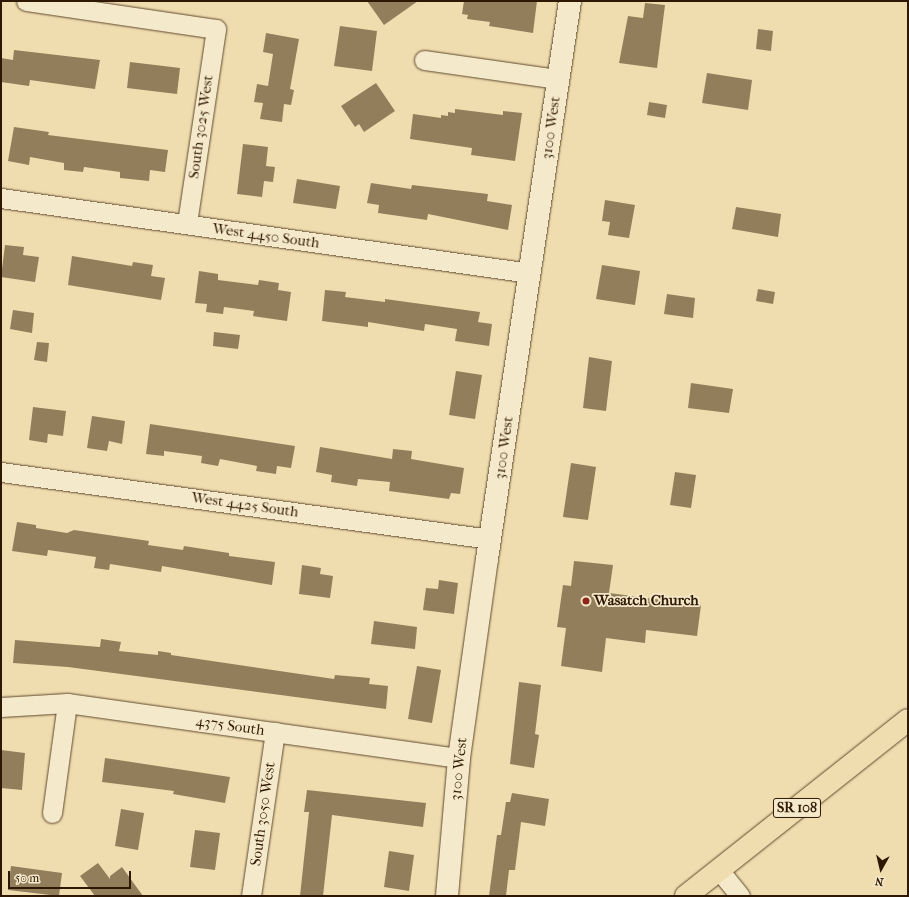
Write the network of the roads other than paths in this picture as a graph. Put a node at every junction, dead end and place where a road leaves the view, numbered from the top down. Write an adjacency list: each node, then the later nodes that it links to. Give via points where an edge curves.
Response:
1 (26, 1): 6 (street, South 3025 West, via 216,29)
2 (570, 1): 4 (street, 3100 West)
3 (424, 60): 4 (street)
4 (558, 79): 7 (street, 3100 West)
5 (1, 198): 6 (street, West 4450 South)
6 (187, 224): 7 (street, West 4450 South)
7 (530, 273): 9 (street, 3100 West)
8 (1, 472): 9 (street, West 4425 South)
9 (490, 539): 14 (street, 3100 West)
10 (67, 703): 11 (street, 4375 South); 13 (street, 4375 South); 15 (street)
11 (1, 707)
12 (908, 720): 16 (main road, SR 108)
13 (275, 732): 14 (street, 4375 South); 17 (street, South 3050 West)
14 (460, 758): 18 (street, 3100 West)
15 (52, 813)
16 (719, 870): 19 (main road, SR 108); 20 (street)
17 (252, 896)
18 (447, 896)
19 (686, 896)
20 (740, 896)

